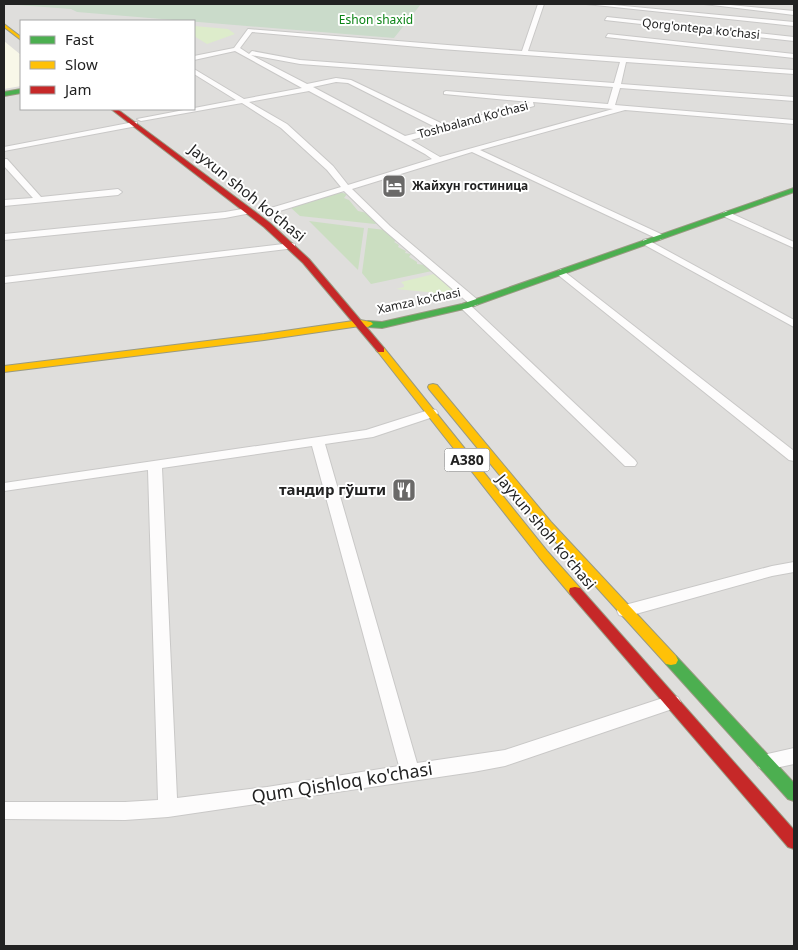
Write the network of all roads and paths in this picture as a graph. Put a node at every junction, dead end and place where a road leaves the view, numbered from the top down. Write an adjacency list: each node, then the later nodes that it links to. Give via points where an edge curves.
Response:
1 (541, 4): 19 (street)
2 (589, 4): 4 (street)
3 (707, 4): 5 (street)
4 (605, 5): 7 (street); 8 (street)
5 (761, 6): 6 (street); 8 (street)
6 (794, 12)
7 (607, 19): 12 (street, Qorg'ontepa ko'chasi); 13 (street)
8 (750, 19): 10 (street); 12 (street)
9 (5, 21): 11 (main road); 14 (main road)
10 (794, 24)
11 (20, 29)
12 (738, 33): 15 (street, Qorg'ontepa ko'chasi); 17 (street)
13 (608, 36): 16 (street); 17 (street)
14 (20, 38)
15 (794, 39)
16 (608, 45)
17 (725, 48): 20 (street)
18 (239, 50): 19 (street, via 250,30); 21 (street); 25 (street, via 300,62); 26 (street)
19 (525, 52): 22 (street)
20 (794, 56)
21 (195, 58)
22 (624, 59): 24 (street); 25 (street)
23 (195, 72): 31 (street)
24 (794, 72)
25 (617, 85): 30 (street); 33 (street)
26 (307, 88): 31 (street); 39 (street, via 349,80); 40 (street)
27 (20, 90): 28 (main road)
28 (4, 92)
29 (446, 93): 32 (street)
30 (794, 99)
31 (243, 101): 37 (street); 45 (street, via 284,126 330,168)
32 (543, 101): 33 (street); 39 (street, Toshbaland Koʻchasi)
33 (611, 107): 34 (street)
34 (626, 108): 38 (street); 42 (street)
35 (116, 110): 37 (main road, Jayxun shoh ko'chasi / A380)
36 (129, 110): 37 (main road, Jayxun shoh ko'chasi / A380)
37 (138, 122): 41 (street); 50 (main road, Jayxun shoh ko'chasi / A380); 51 (main road, Jayxun shoh ko'chasi / A380)
38 (794, 122)
39 (442, 128): 40 (street, Toshbaland Koʻchasi)
40 (404, 139): 43 (street)
41 (4, 149)
42 (472, 150): 43 (street); 55 (street)
43 (439, 160): 45 (street)
44 (4, 162): 48 (street)
45 (346, 188): 51 (street); 61 (street)
46 (118, 192): 48 (street)
47 (792, 193): 52 (main road, Xamza ko'chasi)
48 (38, 199): 49 (street)
49 (4, 202)
50 (248, 211): 54 (street); 58 (main road, Jayxun shoh ko'chasi / A380)
51 (267, 212): 53 (main road, Jayxun shoh ko'chasi / A380)
52 (726, 214): 55 (main road, Xamza ko'chasi); 57 (street)
53 (284, 225)
54 (4, 237)
55 (660, 237): 56 (main road, Xamza ko'chasi)
56 (646, 242): 59 (main road, Xamza ko'chasi); 64 (street)
57 (794, 245)
58 (292, 246): 60 (street); 63 (main road, Jayxun shoh ko'chasi / A380)
59 (561, 272): 61 (main road, Xamza ko'chasi); 71 (street)
60 (4, 280)
61 (470, 304): 65 (main road, Xamza ko'chasi); 72 (street)
62 (370, 312): 65 (main road)
63 (360, 323): 65 (main road, Xamza ko'chasi); 67 (main road, Xamza ko'chasi); 69 (main road, Jayxun shoh ko'chasi / A380)
64 (794, 324)
65 (382, 326): 66 (main road)
66 (392, 338)
67 (4, 369)
68 (423, 375): 76 (main road, Jayxun shoh ko'chasi / A380, via 547,525)
69 (432, 413): 70 (street, via 368,434); 77 (main road, Jayxun shoh ko'chasi / A380, via 543,554)
70 (317, 441): 73 (street); 80 (street)
71 (794, 457)
72 (630, 463)
73 (154, 465): 74 (street); 83 (street)
74 (4, 487)
75 (794, 567): 76 (street, via 772,570)
76 (625, 611): 79 (main road, Jayxun shoh ko'chasi / A380)
77 (672, 702): 80 (street, Qum Qishloq ko'chasi, via 505,758); 81 (main road, Jayxun shoh ko'chasi / A380)
78 (794, 756): 79 (street)
79 (766, 762): 81 (street); 82 (main road, Jayxun shoh ko'chasi / A380)
80 (410, 772): 83 (street, Qum Qishloq ko'chasi)
81 (736, 775): 85 (main road, Jayxun shoh ko'chasi / A380)
82 (794, 794)
83 (168, 808): 84 (street, Qum Qishloq ko'chasi)
84 (4, 811)
85 (794, 842)

